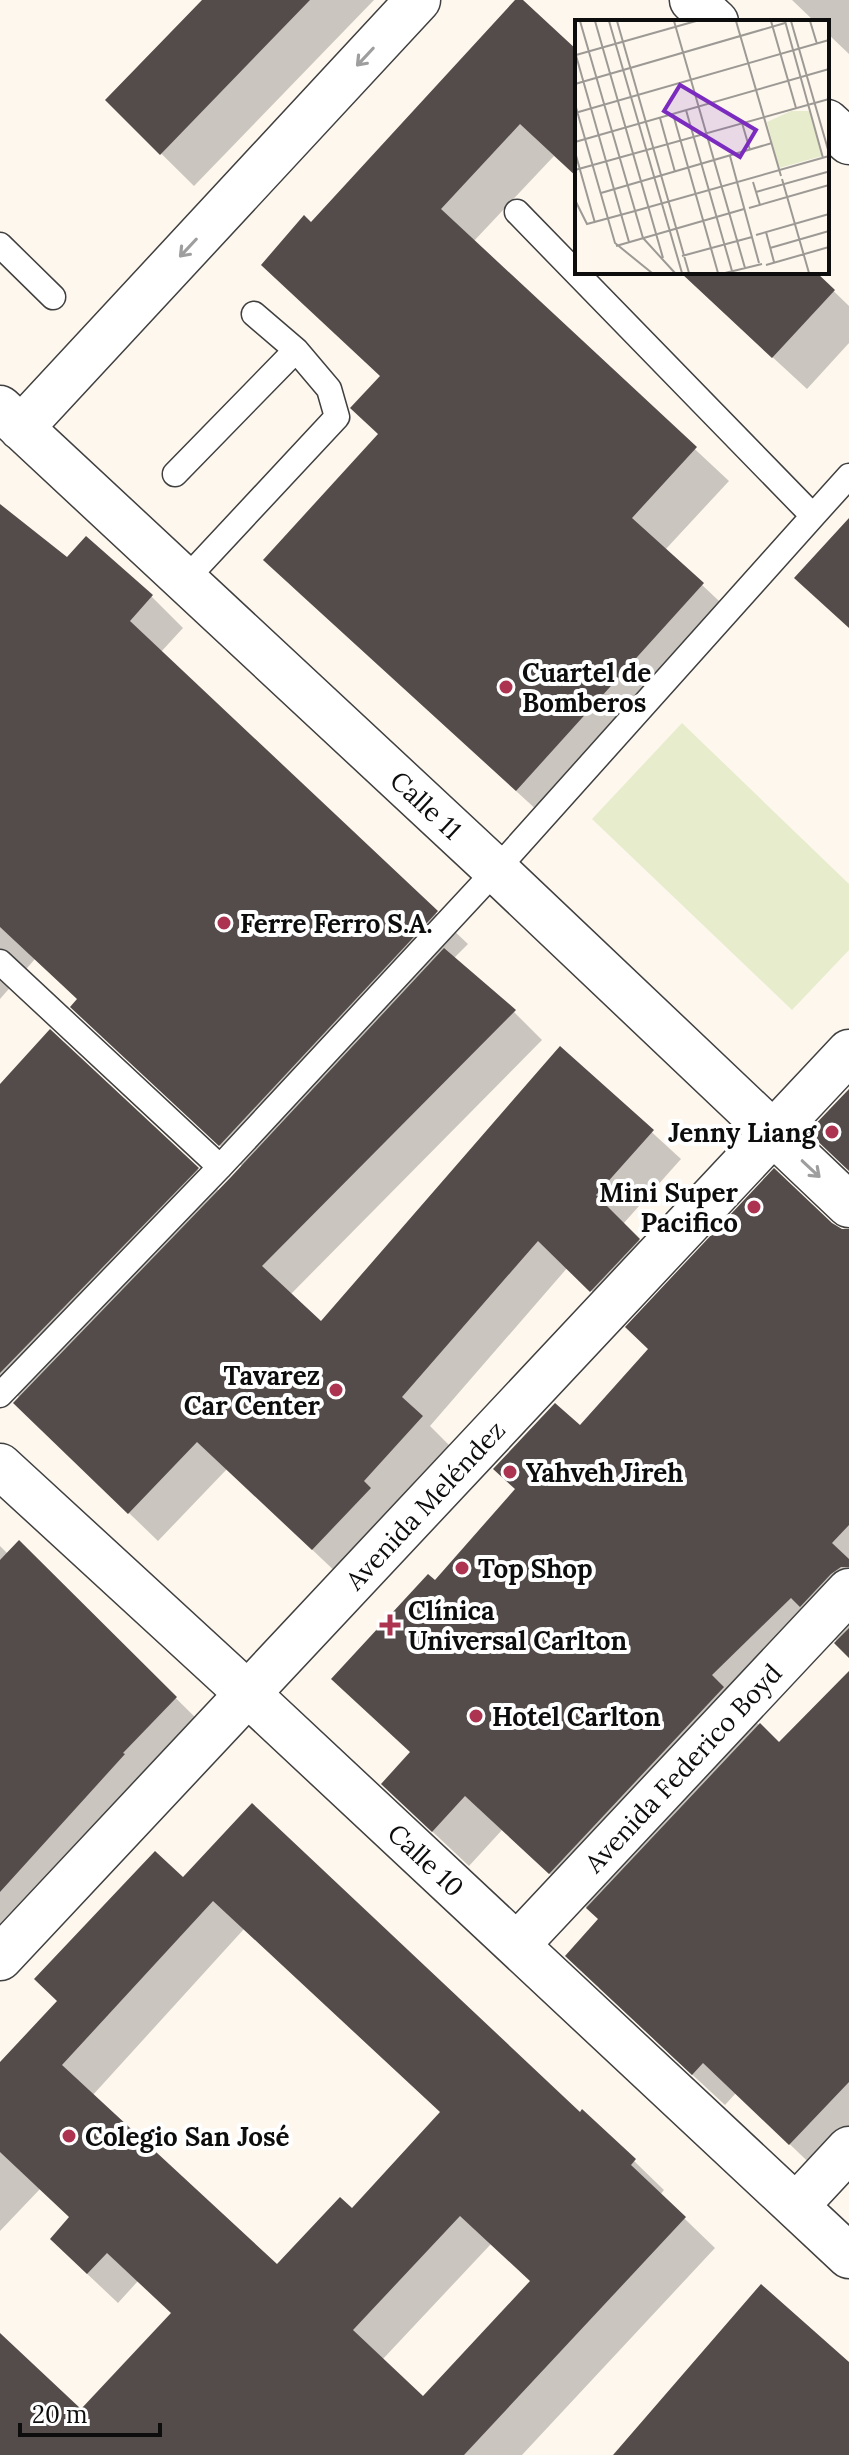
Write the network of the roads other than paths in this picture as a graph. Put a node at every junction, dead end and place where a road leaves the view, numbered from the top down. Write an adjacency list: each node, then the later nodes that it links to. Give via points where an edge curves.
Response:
1 (418, 0): 13 (street, one-way to 13)
2 (692, 0): 3 (street)
3 (714, 20)
4 (829, 124): 5 (street)
5 (849, 142)
6 (517, 212): 8 (lane)
7 (0, 245): 10 (lane)
8 (575, 272)
9 (577, 274): 16 (lane)
10 (53, 297)
11 (254, 314): 12 (lane)
12 (296, 350): 14 (lane); 17 (lane, via 329,389 337,417)
13 (10, 418): 17 (street, Calle 11)
14 (175, 474)
15 (849, 476): 16 (lane)
16 (813, 516): 18 (lane)
17 (185, 580): 18 (street, Calle 11)
18 (496, 870): 21 (street, Calle 11); 22 (lane)
19 (0, 962): 22 (lane)
20 (849, 1052): 21 (street, Avenida Meléndez)
21 (772, 1133): 23 (street, Calle 11, one-way to 23); 27 (street, Avenida Meléndez)
22 (220, 1167): 24 (lane)
23 (849, 1205)
24 (0, 1395)
25 (0, 1466): 27 (street, Calle 10)
26 (849, 1591): 28 (street, Avenida Federico Boyd)
27 (248, 1694): 28 (street, Calle 10); 29 (street, Avenida Meléndez)
28 (517, 1945): 31 (street, Calle 10)
29 (0, 1958)
30 (849, 2149): 31 (street)
31 (796, 2206): 32 (street, Calle 10)
32 (849, 2256)

